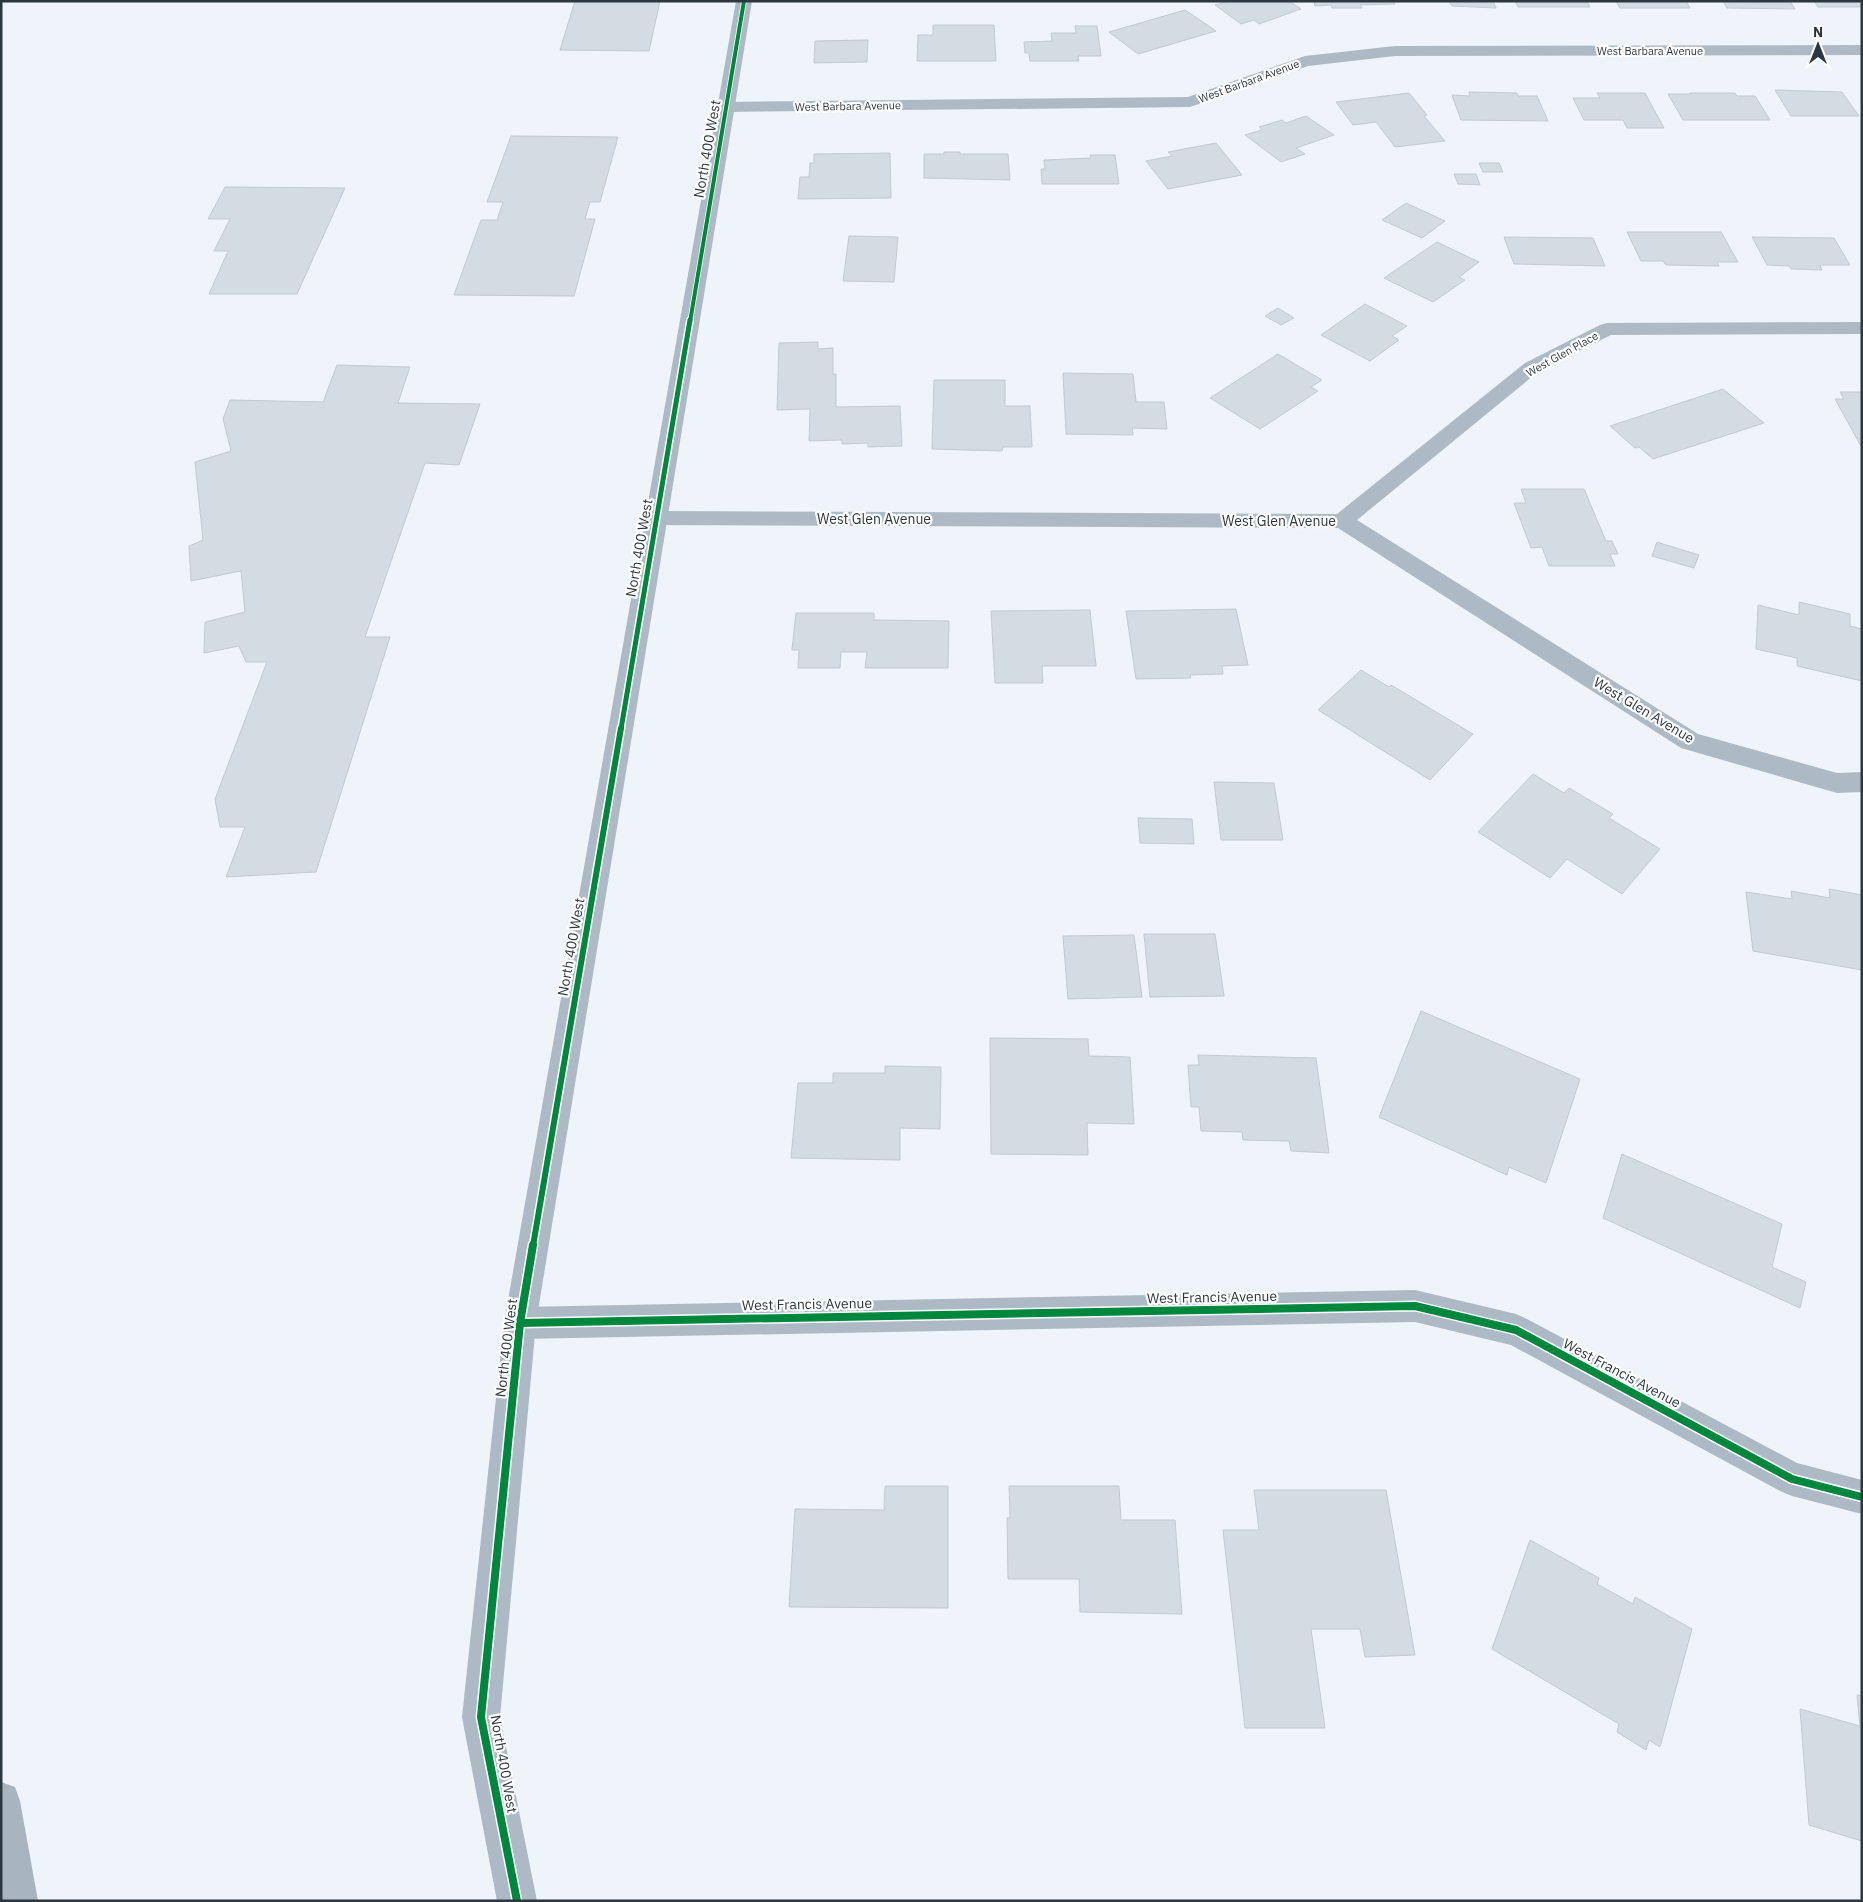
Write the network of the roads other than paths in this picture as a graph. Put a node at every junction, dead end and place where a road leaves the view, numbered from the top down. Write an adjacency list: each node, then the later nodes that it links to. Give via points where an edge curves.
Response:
1 (744, 1): 3 (street, North 400 West)
2 (1862, 50): 3 (street, West Barbara Avenue, via 1395,51 1305,61 1190,102)
3 (726, 107): 5 (street, North 400 West)
4 (1862, 328): 6 (street, West Glen Place, via 1607,329 1532,367)
5 (657, 518): 6 (street, West Glen Avenue); 8 (street, North 400 West)
6 (1342, 521): 7 (street, West Glen Avenue, via 1690,741 1837,782)
7 (1862, 782)
8 (520, 1323): 9 (street, West Francis Avenue, via 1415,1306 1516,1330 1792,1479); 12 (street, North 400 West, via 481,1717)
9 (1862, 1497)
10 (1, 1801): 11 (highway)
11 (18, 1901)
12 (517, 1901)

